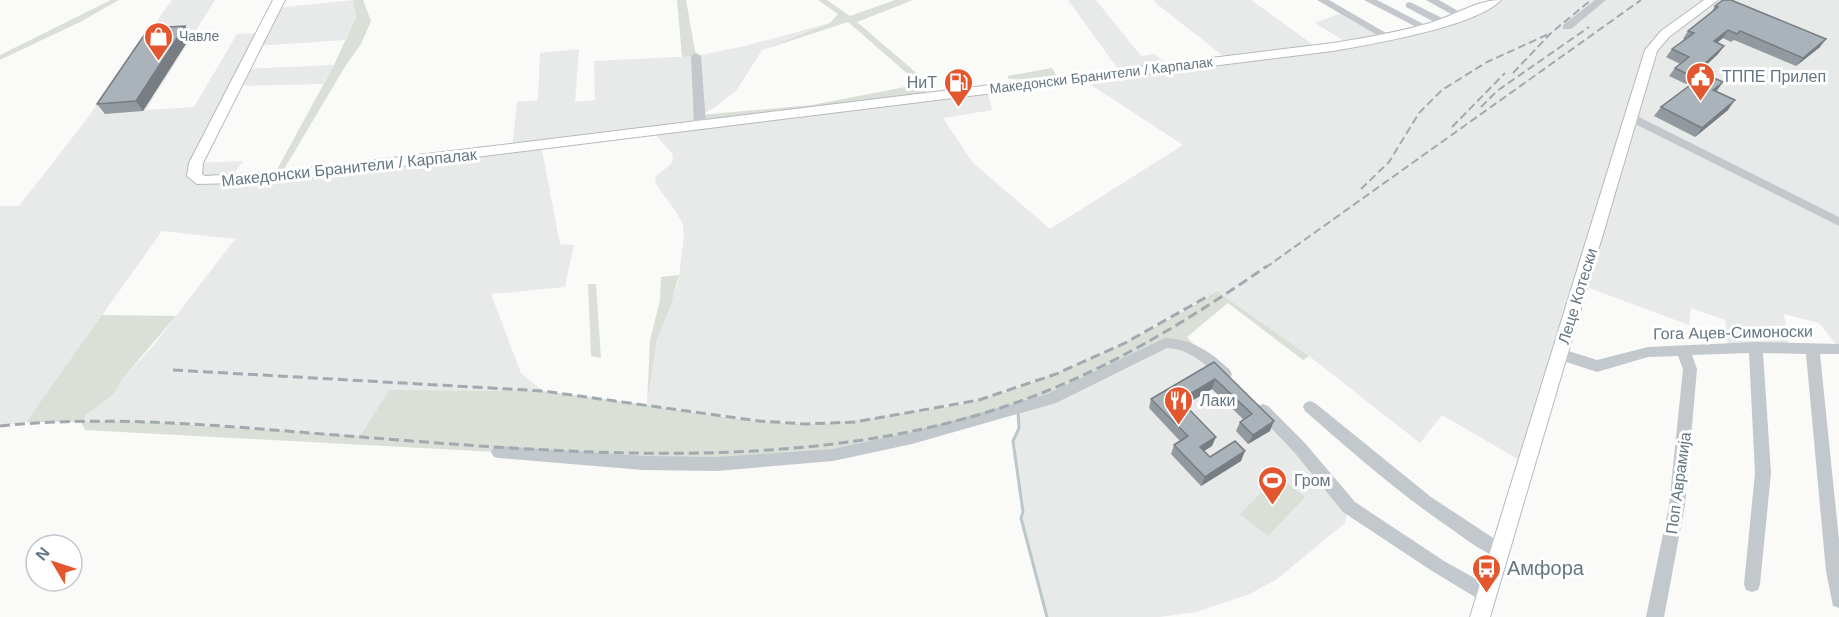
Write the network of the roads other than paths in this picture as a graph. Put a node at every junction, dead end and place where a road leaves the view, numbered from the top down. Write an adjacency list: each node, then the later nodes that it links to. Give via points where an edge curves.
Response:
1 (279, 0): 16 (main road, Македонски Бранители / Карпалак, via 196,163 194,176 202,182 273,177)
2 (1322, 0): 13 (street)
3 (1369, 0): 12 (street)
4 (1431, 0): 9 (street)
5 (1495, 0): 9 (main road, Македонски Бранители / Карпалак)
6 (1602, 0): 11 (street)
7 (1712, 0): 15 (main road, Леце Котески, via 1665,34 1652,50)
8 (1410, 4): 10 (street)
9 (1462, 16): 10 (main road, Македонски Бранители / Карпалак)
10 (1444, 23): 12 (main road, Македонски Бранители / Карпалак)
11 (1567, 27)
12 (1426, 28): 13 (main road, Македонски Бранители / Карпалак)
13 (1388, 37): 16 (main road, Македонски Бранители / Карпалак, via 1297,52)
14 (696, 56): 16 (street)
15 (1633, 118): 17 (street); 22 (main road, Леце Котески)
16 (700, 124)
17 (1839, 222)
18 (1756, 347): 19 (street, Гога Ацев-Симоноски); 21 (street, Гога Ацев-Симоноски); 28 (street, via 1763,473)
19 (1812, 348): 20 (street, Гога Ацев-Симоноски); 30 (street)
20 (1839, 349)
21 (1682, 350): 22 (street, Гога Ацев-Симоноски, via 1648,352 1597,366); 32 (street, Поп Аврамија, via 1690,369 1689,407 1677,505)
22 (1559, 354): 27 (main road, Леце Котески)
23 (1235, 384): 26 (street, via 1190,346 1175,342 1165,343 1051,399 912,438 833,455 717,464 643,463)
24 (1251, 399): 29 (street, via 1299,447 1349,507)
25 (1310, 407): 27 (street, via 1417,497)
26 (499, 452)
27 (1501, 552): 29 (main road, Леце Котески)
28 (1752, 584)
29 (1486, 594): 31 (main road, Леце Котески)
30 (1839, 600)
31 (1479, 617)
32 (1655, 617)

